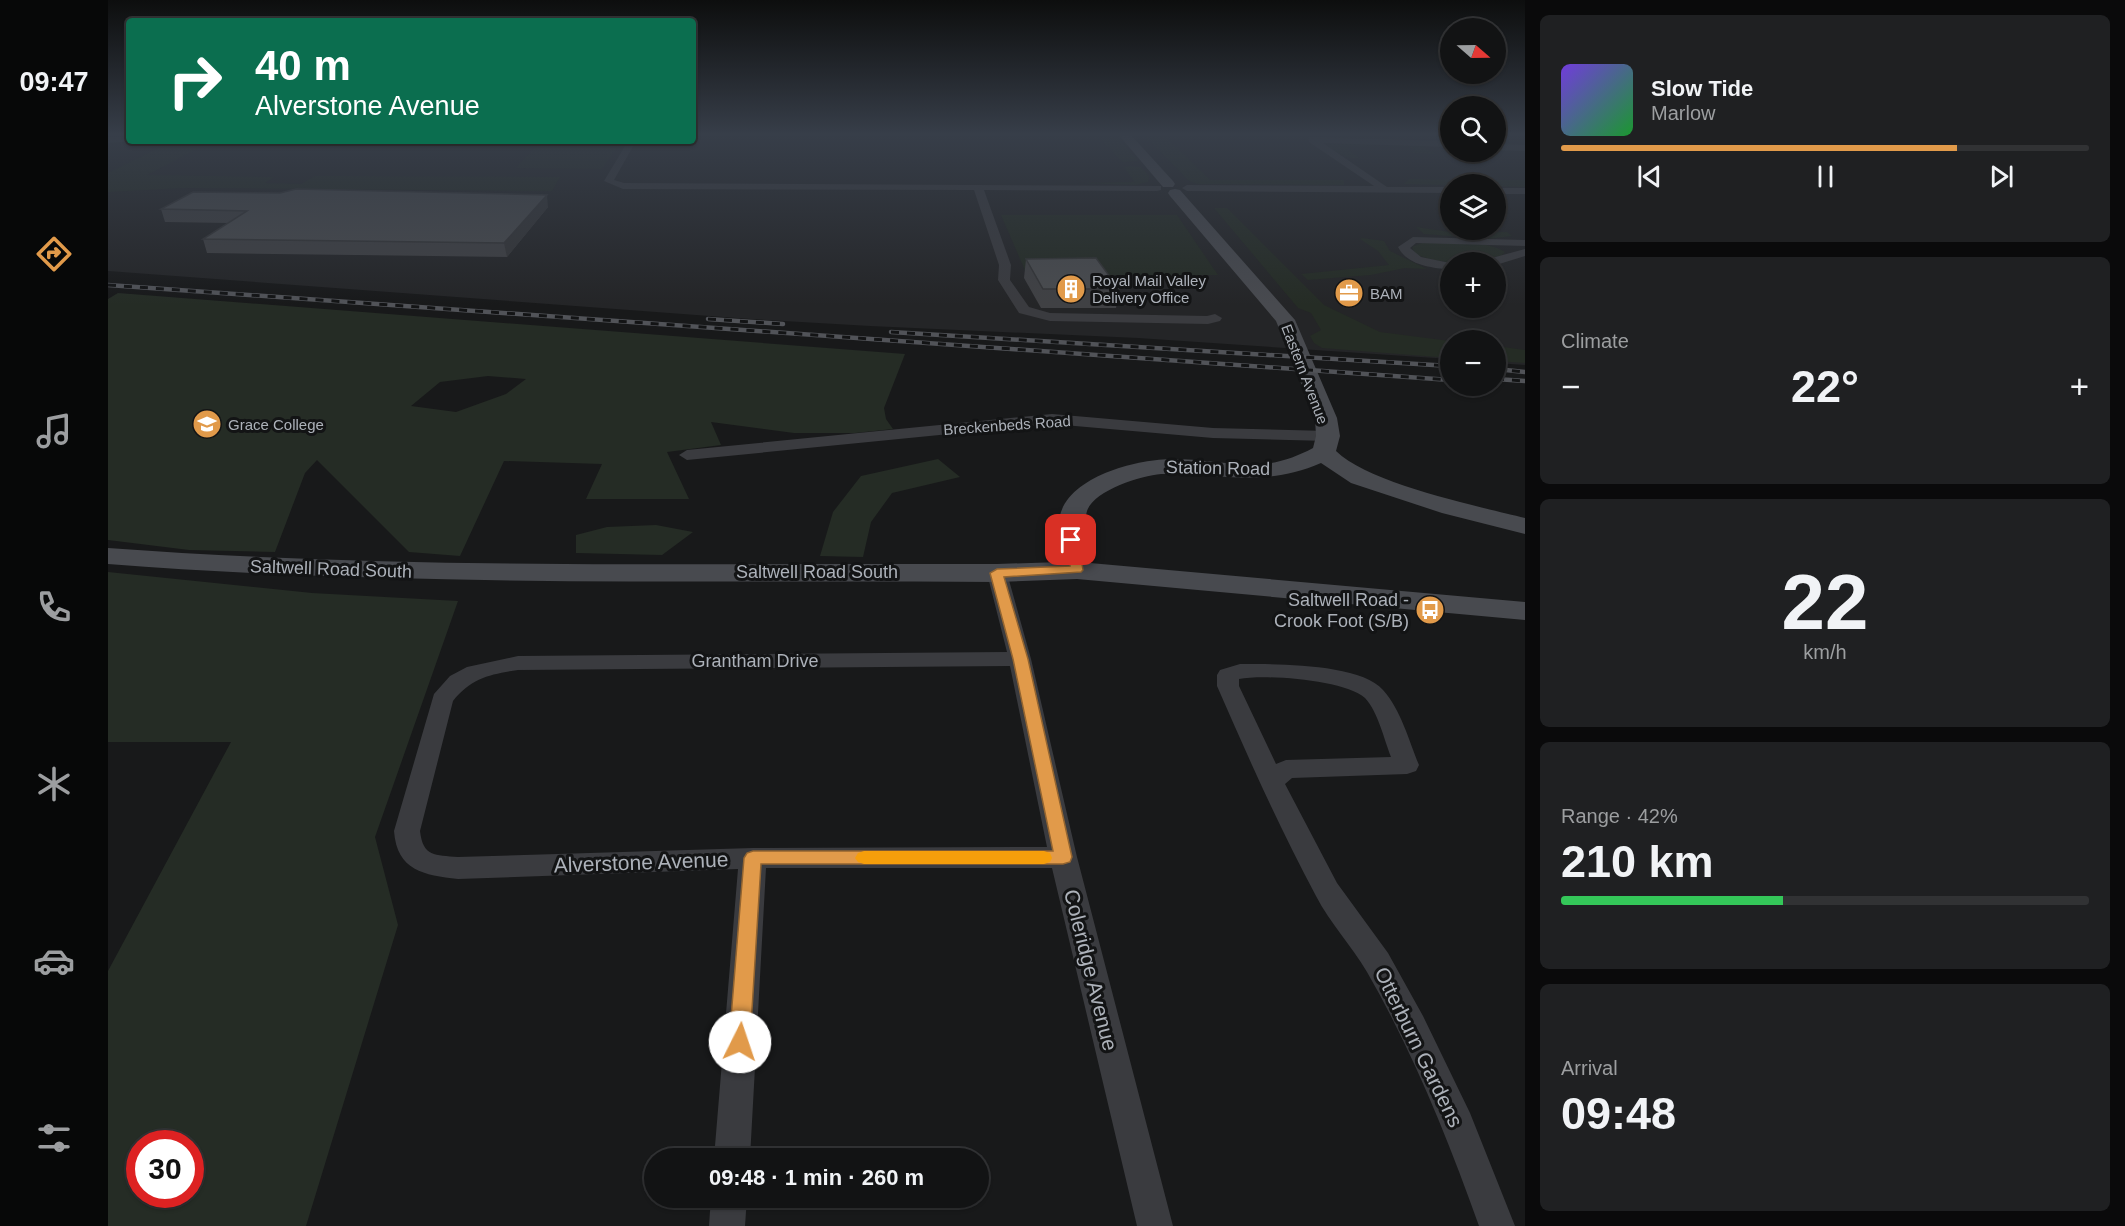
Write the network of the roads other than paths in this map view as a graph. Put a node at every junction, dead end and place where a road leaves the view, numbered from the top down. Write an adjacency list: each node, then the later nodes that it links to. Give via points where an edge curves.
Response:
1 (979, 191): 6 (street, via 1005,265 1004,280 1019,306 1028,313 1058,318)
2 (1175, 191): 7 (street, Eastern Avenue, via 1274,305 1289,328)
3 (1524, 250): 4 (street); 5 (street, via 1478,241 1413,240 1404,247 1408,255)
4 (1506, 257)
5 (1440, 264)
6 (1215, 318)
7 (1326, 435): 8 (street, Breckenbeds Road, via 1222,434 1052,420 871,438 745,442); 9 (street, via 1334,462 1360,478); 11 (street, Station Road, via 1290,467 1160,467 1100,486 1085,495 1075,508 1071,540)
8 (687, 455)
9 (1525, 525)
10 (108, 556): 12 (street, Saltwell Road South, via 201,564 463,573)
11 (1077, 570): 12 (street, Saltwell Road South); 13 (street, Saltwell Road South)
12 (997, 573): 14 (street, Coleridge Avenue)
13 (1525, 611)
14 (1020, 659): 16 (street, Coleridge Avenue); 18 (street, Grantham Drive, via 518,663 467,673 442,699 407,831 407,846 415,857)
15 (1272, 782): 15 (street, Otterburn Gardens, via 1286,769 1407,765 1375,694 1363,684 1273,671 1228,675 1228,686); 23 (street, Otterburn Gardens, via 1328,893 1375,958 1417,1033 1478,1172)
16 (1063, 857): 17 (street, Alverstone Avenue); 22 (street, Coleridge Avenue)
17 (753, 858): 18 (street, Alverstone Avenue); 19 (street)
18 (435, 866)
19 (733, 1148)
20 (728, 1208): 21 (street)
21 (727, 1226)
22 (1155, 1226)
23 (1497, 1226)

